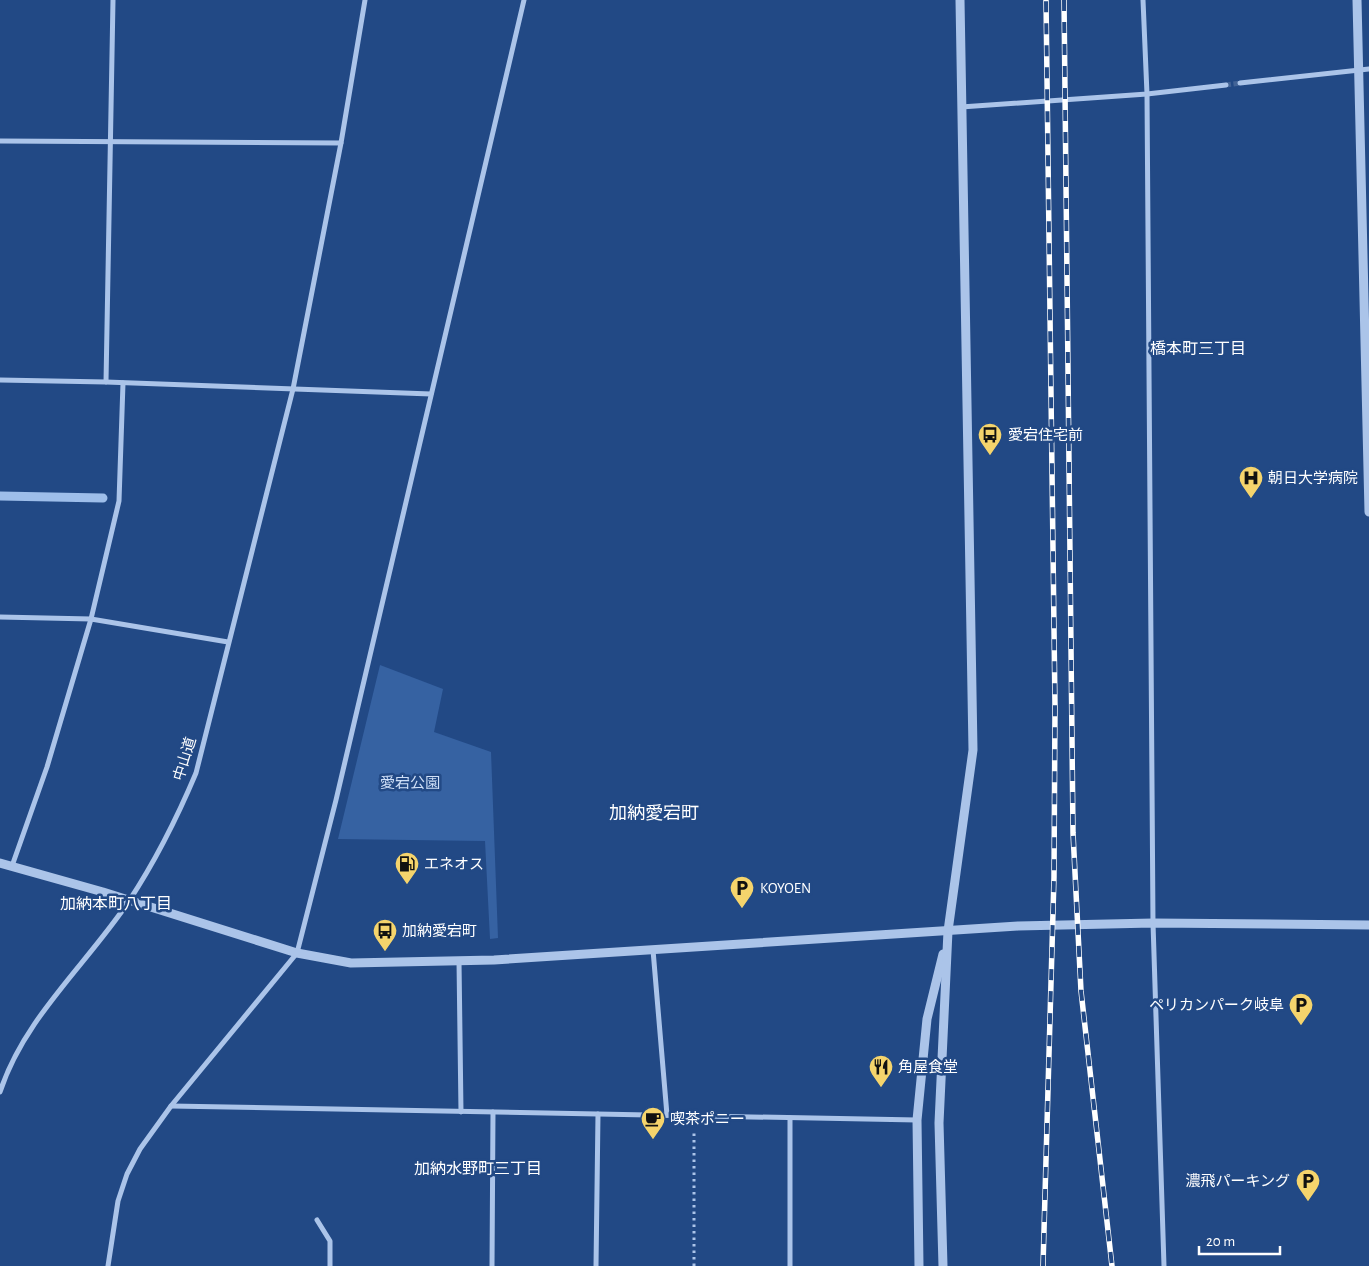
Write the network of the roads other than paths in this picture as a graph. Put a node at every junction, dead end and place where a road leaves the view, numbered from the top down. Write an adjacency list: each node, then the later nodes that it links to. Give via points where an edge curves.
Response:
1 (113, 0): 14 (street)
2 (366, 0): 15 (street, 中山道)
3 (524, 0): 21 (street)
4 (960, 0): 12 (street)
5 (1143, 0): 11 (street)
6 (1357, 0): 7 (street)
7 (1358, 70): 8 (street); 9 (street); 16 (street)
8 (1369, 70)
9 (1240, 83)
10 (1226, 85): 11 (street)
11 (1147, 94): 12 (street); 29 (street)
12 (961, 106): 31 (street, via 973,750)
13 (0, 140): 14 (street)
14 (110, 143): 15 (street); 18 (street)
15 (341, 143): 20 (street, 中山道)
16 (1368, 368): 22 (street)
17 (0, 380): 18 (street)
18 (106, 382): 19 (street)
19 (123, 383): 20 (street); 24 (street, via 119,500)
20 (293, 389): 21 (street); 25 (street, 中山道)
21 (431, 394): 33 (street)
22 (1369, 512)
23 (0, 618): 24 (street)
24 (90, 619): 25 (street); 27 (street, via 47,767)
25 (228, 642): 28 (street, 中山道, via 196,773 171,831)
26 (0, 863): 27 (street)
27 (12, 866): 28 (street)
28 (129, 901): 33 (street); 35 (street, 中山道, via 22,1042)
29 (1153, 923): 30 (street); 31 (street); 51 (street)
30 (1369, 925)
31 (948, 931): 32 (street); 42 (street, via 928,1019); 50 (street, via 939,1123)
32 (653, 950): 34 (street); 40 (street)
33 (297, 953): 34 (street, via 352,963); 36 (street)
34 (460, 961): 37 (street)
35 (0, 1092)
36 (171, 1106): 37 (street); 44 (street, via 140,1149 127,1174 118,1201)
37 (461, 1112): 38 (street)
38 (493, 1112): 39 (street); 46 (street)
39 (598, 1114): 40 (street); 47 (street)
40 (667, 1115): 41 (street)
41 (790, 1118): 42 (street); 48 (street)
42 (917, 1120): 49 (street)
43 (317, 1220): 45 (street, via 330,1240)
44 (108, 1266)
45 (330, 1266)
46 (492, 1266)
47 (596, 1266)
48 (790, 1266)
49 (919, 1266)
50 (943, 1266)
51 (1164, 1266)

